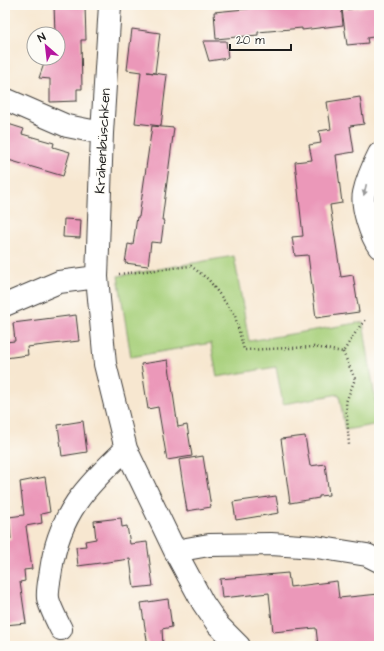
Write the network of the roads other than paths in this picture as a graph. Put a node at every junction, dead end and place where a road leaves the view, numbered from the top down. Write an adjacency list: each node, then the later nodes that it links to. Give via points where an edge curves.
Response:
1 (110, 5): 3 (street, Krähenbüschken)
2 (5, 99): 3 (street, via 67,126)
3 (102, 134): 6 (street, Krähenbüschken)
4 (379, 154): 5 (street, one-way to 5, via 363,194 366,220)
5 (379, 247)
6 (97, 277): 7 (street, via 59,282); 8 (street, Krähenbüschken, via 105,364)
7 (5, 305)
8 (126, 449): 9 (street, Krähenbüschken); 11 (street, via 98,475 76,502 54,550 48,598)
9 (175, 551): 10 (street, via 209,545 271,544 316,547 367,556); 12 (street, Krähenbüschken, via 207,609 218,625)
10 (379, 561)
11 (61, 629)
12 (239, 646)

